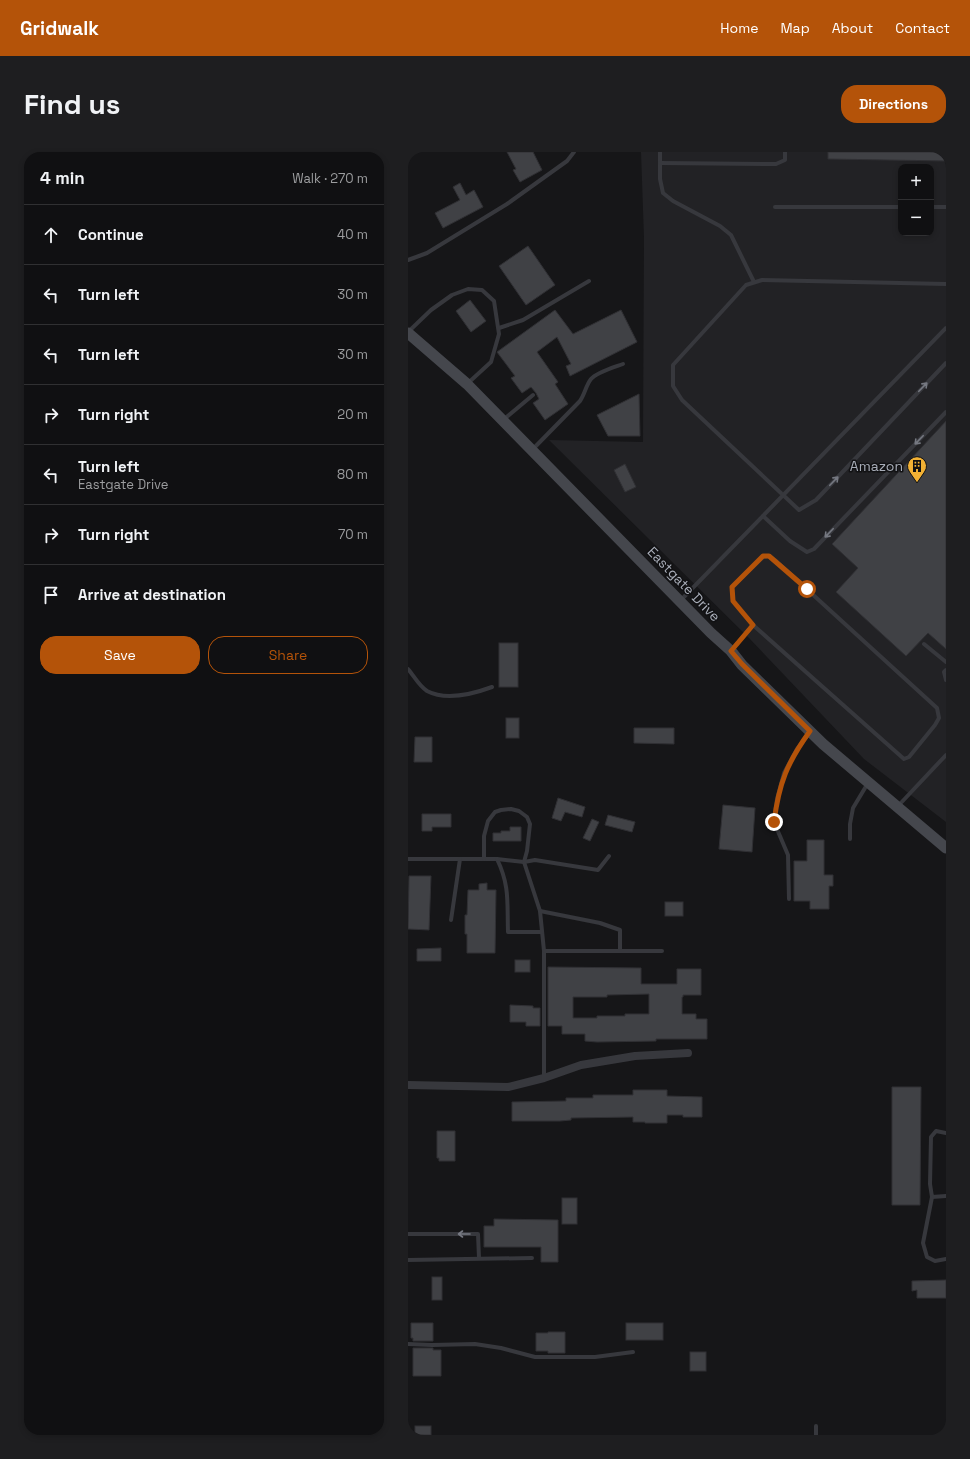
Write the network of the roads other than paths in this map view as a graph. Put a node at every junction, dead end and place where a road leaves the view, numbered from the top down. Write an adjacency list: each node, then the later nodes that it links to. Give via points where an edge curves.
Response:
1 (574, 152): 9 (lane, via 567,162 507,204 427,253)
2 (660, 152): 4 (lane)
3 (785, 152): 4 (lane, via 784,160 776,164)
4 (660, 163): 11 (lane, via 663,192 673,201 720,226 731,236)
5 (775, 207): 6 (lane)
6 (898, 207)
7 (934, 207): 8 (lane)
8 (946, 207)
9 (408, 260)
10 (589, 281): 13 (lane, via 523,320)
11 (754, 282): 12 (lane, via 762,280); 23 (lane, via 746,285 673,365 673,386 682,400)
12 (946, 284)
13 (499, 328): 15 (lane, via 494,301 482,290 468,289 452,295 436,306); 18 (lane, via 491,362)
14 (946, 328): 23 (lane)
15 (408, 332): 18 (street, Eastgate Drive)
16 (946, 363): 23 (lane, one-way to 16, via 799,510 816,500)
17 (623, 364): 22 (lane, via 591,378 580,401)
18 (467, 384): 21 (street, Eastgate Drive)
19 (533, 395): 21 (lane)
20 (946, 412): 24 (lane, one-way to 24, via 814,549 807,552 790,541)
21 (502, 421): 22 (street, Eastgate Drive)
22 (532, 451): 25 (street, Eastgate Drive)
23 (783, 495): 24 (lane)
24 (763, 516): 25 (lane)
25 (680, 601): 28 (street, Eastgate Drive)
26 (753, 625): 26 (lane, via 733,601 732,587 763,556 769,556 937,708 939,718 909,757 904,759); 28 (lane)
27 (924, 644): 29 (lane)
28 (731, 651): 34 (street, Eastgate Drive)
29 (946, 662)
30 (408, 669): 33 (lane, via 420,685 435,694 463,695)
31 (946, 670): 32 (lane)
32 (946, 680)
33 (492, 687)
34 (810, 731): 36 (street, Eastgate Drive); 46 (lane, via 784,773 774,822 788,854)
35 (946, 756): 37 (lane)
36 (868, 782): 37 (street, Eastgate Drive); 38 (lane, via 853,808)
37 (897, 807): 39 (street, Eastgate Drive)
38 (850, 839)
39 (946, 848)
40 (609, 856): 45 (lane, via 598,870 535,860)
41 (408, 859): 42 (lane)
42 (460, 859): 43 (lane); 48 (lane)
43 (484, 859): 44 (lane); 45 (lane, via 484,836 488,820 495,812 511,809 519,811 530,824)
44 (497, 859): 45 (lane); 49 (lane, via 506,882 508,932)
45 (524, 862): 47 (lane)
46 (789, 899)
47 (540, 911): 49 (lane); 51 (lane, via 600,922 620,930)
48 (451, 920)
49 (542, 932): 50 (lane)
50 (544, 951): 51 (lane); 54 (lane)
51 (620, 951): 52 (lane)
52 (662, 951)
53 (688, 1053): 54 (street, via 635,1056 580,1065)
54 (544, 1078): 55 (street, via 508,1087)
55 (408, 1086)
56 (946, 1133): 58 (lane, via 936,1131 931,1137)
57 (946, 1196): 58 (lane)
58 (932, 1197): 62 (lane, via 923,1243 926,1257 935,1261)
59 (408, 1234): 60 (lane, one-way to 59, via 478,1234)
60 (479, 1258): 61 (lane); 63 (lane)
61 (532, 1258)
62 (946, 1259)
63 (408, 1260)
64 (408, 1344): 65 (lane, via 475,1344 535,1357 595,1357)
65 (633, 1352)
66 (816, 1426): 67 (lane)
67 (816, 1435)

